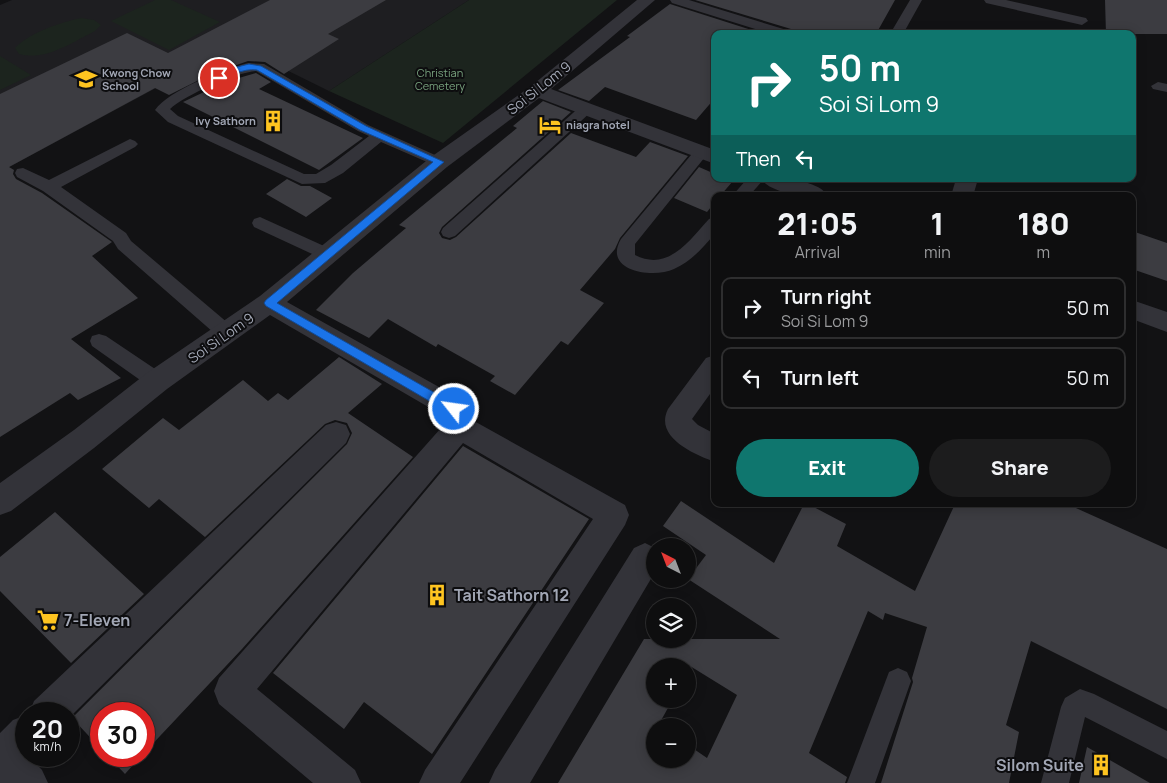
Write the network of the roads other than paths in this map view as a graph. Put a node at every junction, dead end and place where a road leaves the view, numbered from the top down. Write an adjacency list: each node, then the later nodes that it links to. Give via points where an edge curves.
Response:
1 (647, 0): 8 (street, Soi Si Lom 9)
2 (676, 0): 6 (lane)
3 (916, 0): 7 (lane)
4 (990, 0): 5 (lane)
5 (1082, 21)
6 (772, 30)
7 (898, 30)
8 (537, 91): 9 (street); 13 (street, Soi Si Lom 9)
9 (587, 108): 12 (street); 22 (lane)
10 (379, 136): 10 (lane, via 259,68 236,70 167,104 162,110 173,119 302,179 319,179 337,170); 13 (lane)
11 (130, 144): 17 (lane)
12 (708, 154): 21 (lane, via 627,243 626,258 645,268 667,265 688,253)
13 (439, 162): 23 (street, Soi Si Lom 9)
14 (23, 173): 17 (lane)
15 (753, 182): 18 (lane)
16 (780, 182): 19 (street)
17 (49, 187): 27 (lane, via 120,238 124,245)
18 (744, 192)
19 (806, 192)
20 (260, 223): 23 (lane)
21 (711, 227)
22 (449, 232)
23 (329, 255): 24 (street, Soi Si Lom 9)
24 (270, 303): 27 (street, Soi Si Lom 9); 31 (street)
25 (1136, 310): 26 (street)
26 (1167, 322)
27 (228, 334): 30 (street, Soi Si Lom 9)
28 (99, 341): 30 (lane)
29 (711, 372): 33 (street, via 678,417 683,430)
30 (157, 381): 34 (street, Soi Si Lom 9)
31 (454, 409)
32 (336, 434): 37 (street)
33 (711, 447)
34 (0, 501)
35 (646, 559): 41 (street)
36 (898, 681): 42 (lane)
37 (58, 702)
38 (1167, 745): 43 (lane, via 1080,702 1074,707)
39 (342, 783): 40 (street, via 232,691 460,426 614,515)
40 (438, 783)
41 (508, 783)
42 (862, 783)
43 (1055, 783)

